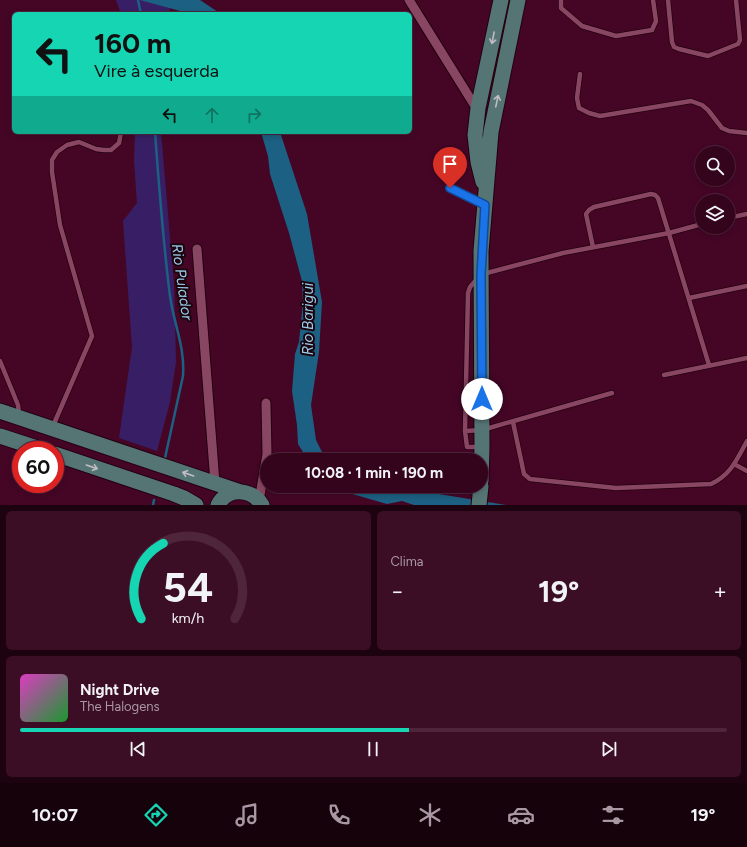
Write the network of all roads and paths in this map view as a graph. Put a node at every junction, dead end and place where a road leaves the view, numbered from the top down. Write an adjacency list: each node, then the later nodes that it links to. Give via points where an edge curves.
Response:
1 (409, 0): 9 (street)
2 (501, 0): 9 (main road, one-way to 9)
3 (518, 0): 10 (main road, one-way to 3)
4 (562, 0): 5 (lane, via 561,8 582,26 616,36 652,30 656,21)
5 (653, 0)
6 (668, 0): 7 (lane, via 674,46 687,52 708,56 740,42)
7 (736, 0)
8 (580, 74): 11 (lane, via 577,98 579,108 589,113 600,116 691,101 708,110 722,128)
9 (478, 108): 10 (main road); 14 (main road, via 475,135)
10 (491, 132): 14 (main road)
11 (747, 133)
12 (121, 134): 33 (lane, via 119,143 111,150 96,149 79,142 67,145 57,152 52,160 60,225 92,336)
13 (450, 188): 14 (lane)
14 (485, 200): 21 (main road)
15 (747, 214): 16 (lane)
16 (735, 217)
17 (695, 226): 18 (lane)
18 (669, 232): 19 (lane); 19 (lane, via 658,198 651,194 590,210 586,214); 23 (lane)
19 (593, 247): 21 (lane)
20 (197, 249): 44 (street)
21 (481, 275): 34 (main road); 35 (lane, via 474,281 468,293)
22 (747, 286): 23 (lane)
23 (689, 298): 26 (lane)
24 (747, 358): 26 (lane)
25 (0, 361): 31 (lane, via 18,405)
26 (708, 365): 27 (lane)
27 (664, 375)
28 (612, 393): 32 (lane)
29 (266, 403): 46 (street, via 267,454)
30 (0, 411): 31 (main road)
31 (20, 417): 33 (main road)
32 (513, 422): 34 (lane); 42 (lane, via 524,474 530,479 616,488 712,484 722,479)
33 (52, 428): 44 (main road, one-way to 33)
34 (482, 430): 35 (lane); 39 (main road)
35 (465, 431): 39 (lane, via 467,447)
36 (0, 436): 37 (main road)
37 (15, 441)
38 (747, 441): 42 (lane)
39 (482, 447): 40 (main road)
40 (482, 453)
41 (64, 457): 47 (main road, one-way to 47, via 184,498)
42 (734, 464): 43 (lane)
43 (747, 471)
44 (215, 483): 45 (main road)
45 (238, 491): 46 (main road, via 254,495); 48 (main road, via 224,497)
46 (261, 503)
47 (196, 505)
48 (218, 505)

